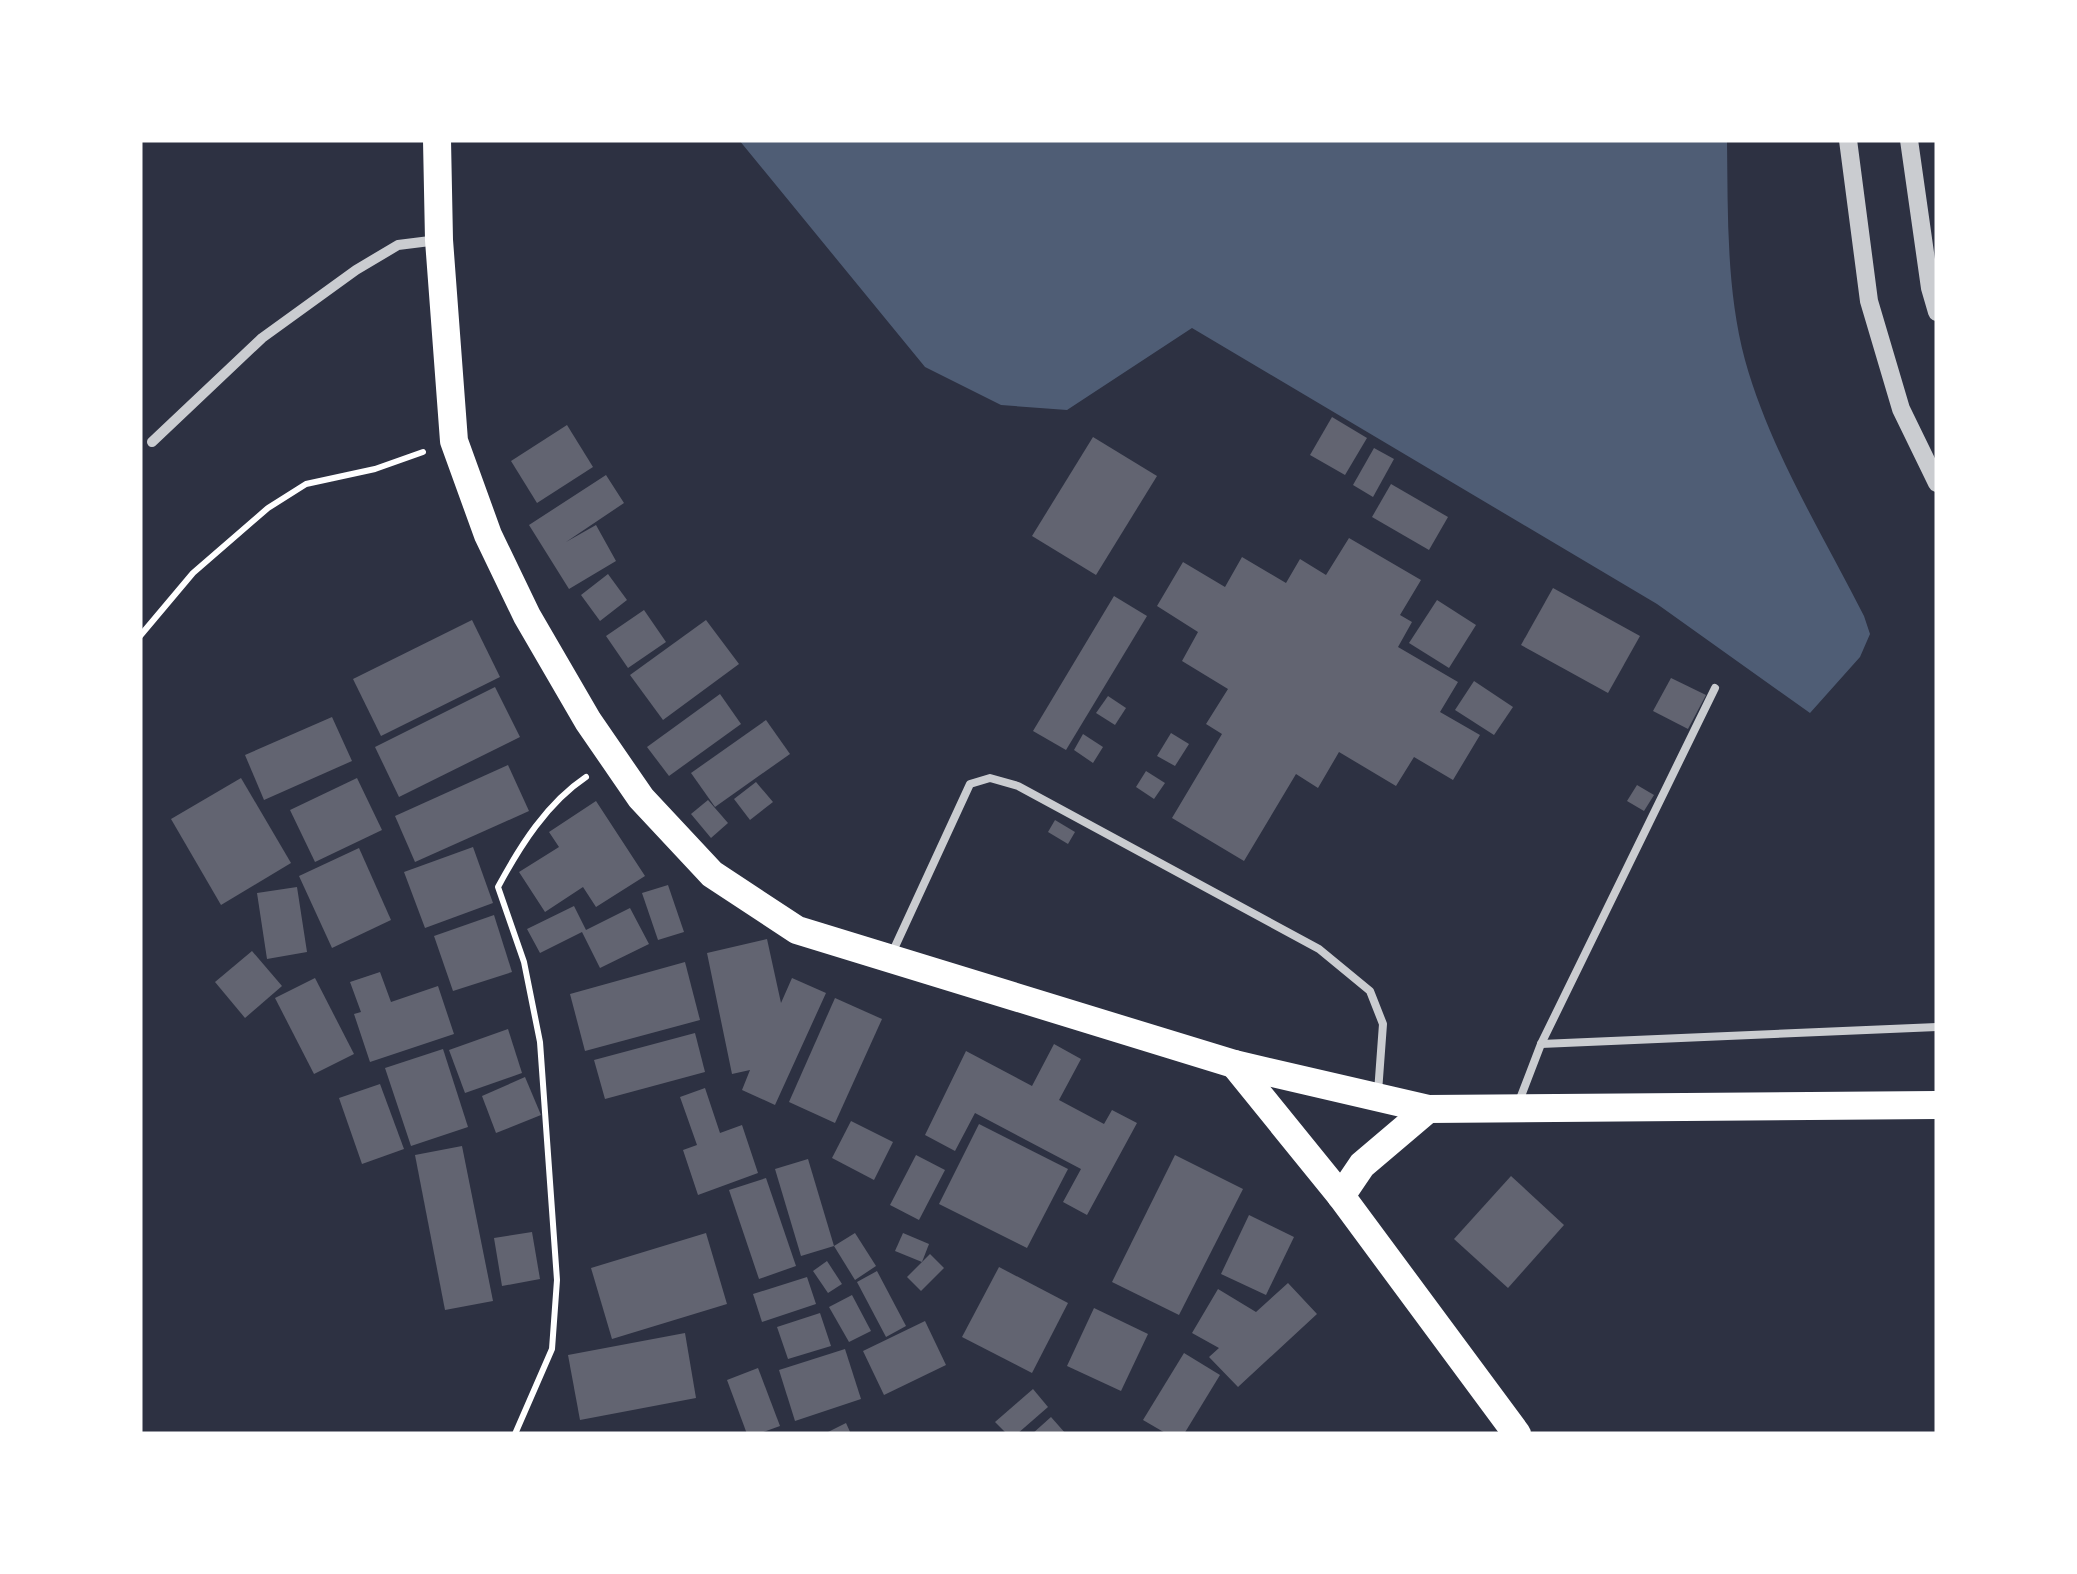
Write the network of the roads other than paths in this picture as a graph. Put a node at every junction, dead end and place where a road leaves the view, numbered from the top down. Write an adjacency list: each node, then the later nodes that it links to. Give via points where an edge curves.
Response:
1 (437, 140): 4 (highway)
2 (1848, 140): 7 (street, via 1870,301 1901,409)
3 (1909, 140): 5 (street)
4 (439, 240): 6 (street, via 398,245 356,270 262,338); 9 (highway, via 454,440 527,616 613,759 712,874 797,930)
5 (1937, 312)
6 (152, 442)
7 (1937, 483)
8 (1715, 688): 11 (lane)
9 (889, 958): 12 (highway); 13 (lane, via 970,784 990,778 1018,786 1319,949 1370,991 1383,1024)
10 (1937, 1027): 11 (lane)
11 (1541, 1044): 15 (lane)
12 (1234, 1064): 13 (highway); 17 (highway)
13 (1378, 1097): 16 (highway)
14 (1937, 1105): 15 (highway)
15 (1516, 1108): 16 (highway)
16 (1428, 1109): 17 (highway, via 1362,1165)
17 (1341, 1196): 18 (highway)
18 (1516, 1434)

